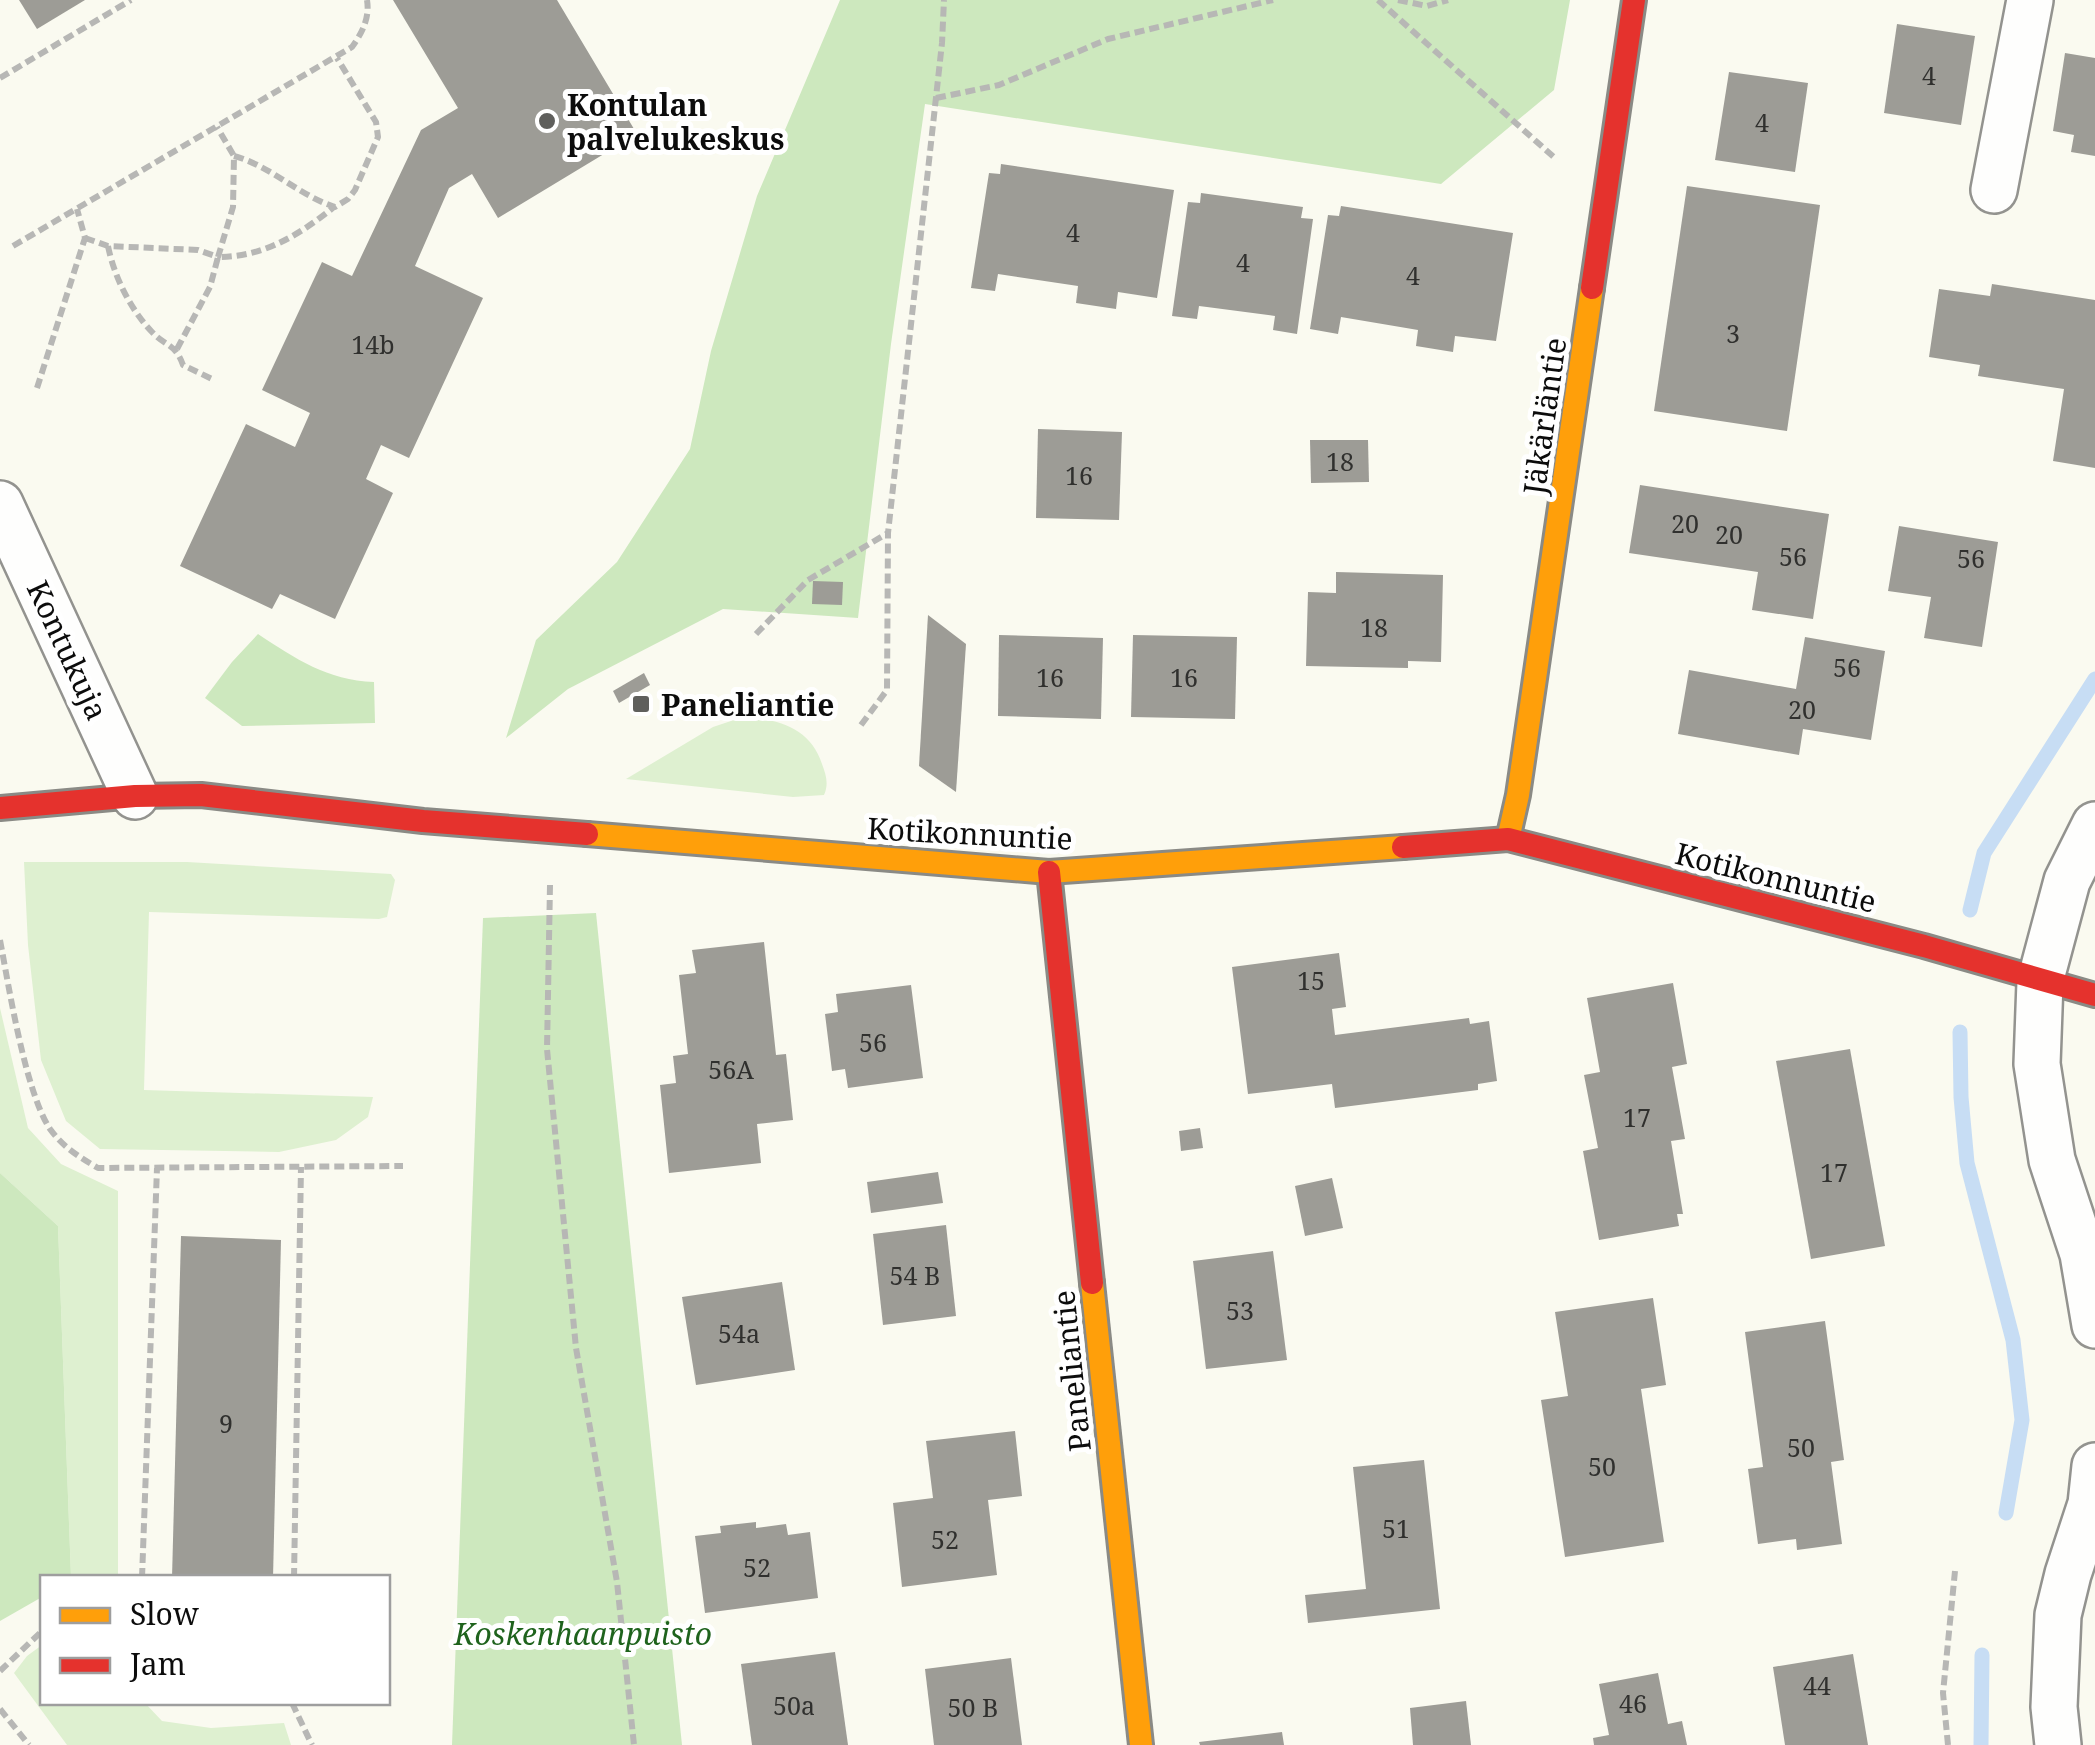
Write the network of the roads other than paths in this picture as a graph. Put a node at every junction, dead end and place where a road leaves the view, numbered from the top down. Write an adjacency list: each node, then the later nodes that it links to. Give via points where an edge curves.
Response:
1 (1634, 0): 8 (street, Jäkärläntie)
2 (2030, 0): 3 (street)
3 (1994, 190)
4 (0, 504): 5 (street, Kontukuja)
5 (135, 796): 6 (street, Kotikonnuntie); 9 (street, Kotikonnuntie, via 201,795 422,821)
6 (0, 808)
7 (2095, 825): 10 (street, via 2067,881)
8 (1508, 839): 9 (street, Kotikonnuntie); 10 (street, Kotikonnuntie)
9 (1048, 872): 14 (street, Paneliantie)
10 (2040, 982): 11 (street, Kotikonnuntie); 12 (street, via 2037,1064 2052,1160 2083,1254)
11 (2095, 995)
12 (2095, 1325)
13 (2095, 1466): 15 (street, via 2092,1504 2058,1616)
14 (1141, 1745)
15 (2058, 1745)

